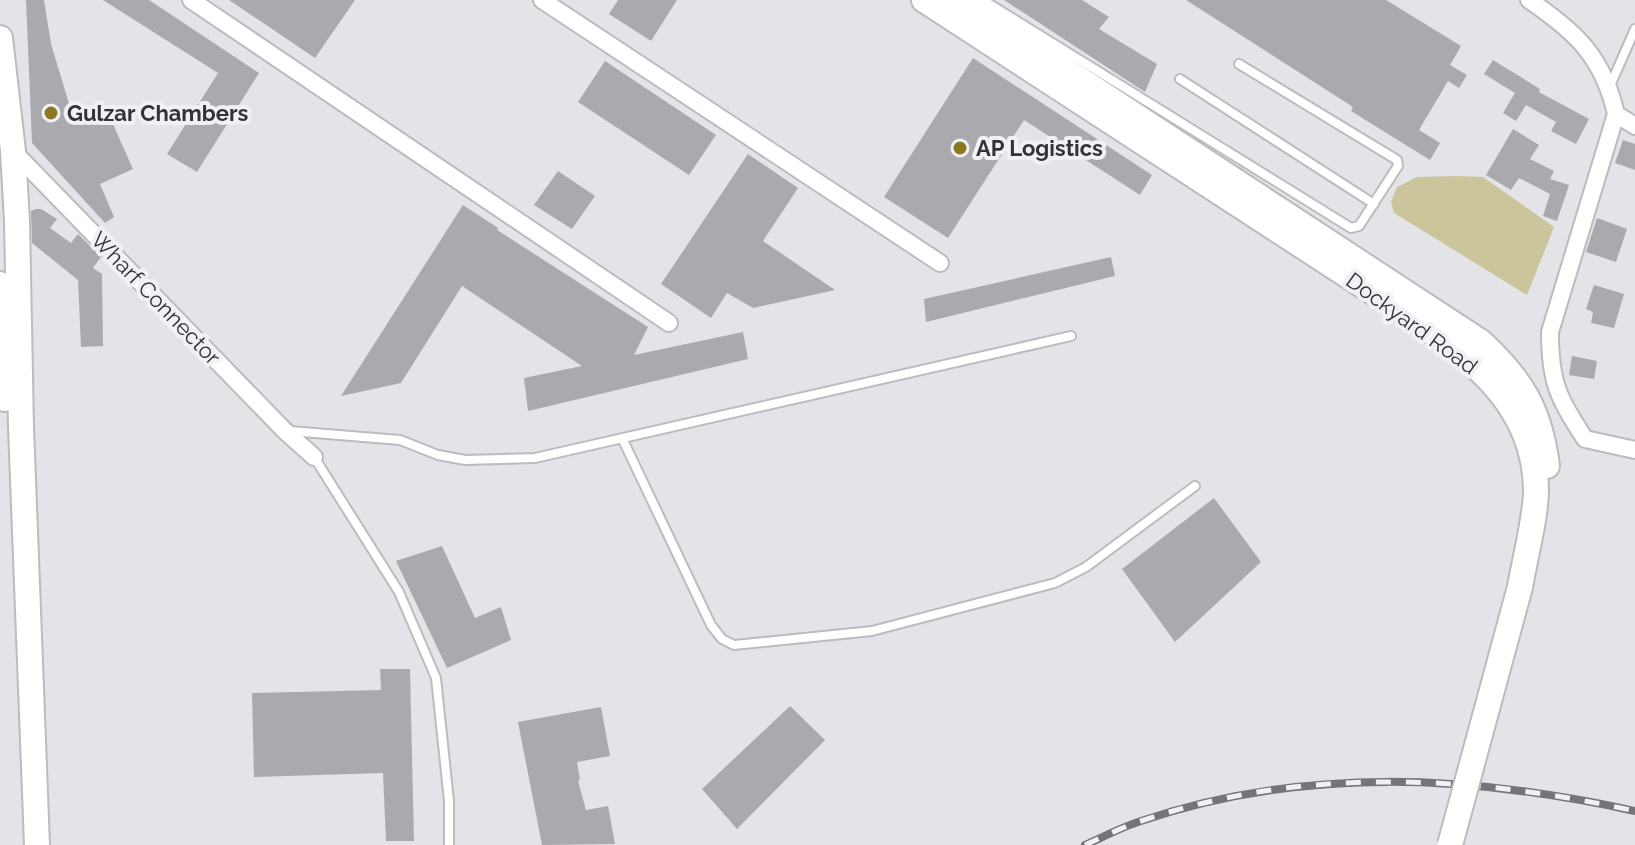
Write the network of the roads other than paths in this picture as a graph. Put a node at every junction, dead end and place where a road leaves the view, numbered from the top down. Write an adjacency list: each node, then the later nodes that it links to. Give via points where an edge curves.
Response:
1 (191, 0): 18 (street)
2 (542, 0): 16 (street)
3 (959, 0): 29 (street, Dockyard Road, via 1481,342 1506,365 1527,396 1545,446 1549,488 1544,539)
4 (983, 0): 15 (lane, via 1351,228 1359,226)
5 (1529, 0): 11 (street, via 1592,54)
6 (928, 3): 28 (street, Dockyard Road, bridge, via 1433,333 1508,399 1528,441 1536,489 1520,587)
7 (1635, 29): 11 (lane)
8 (1, 46): 14 (street)
9 (1239, 64): 15 (lane, via 1397,160)
10 (1180, 79): 15 (lane)
11 (1610, 87): 12 (street)
12 (1616, 114): 13 (street); 22 (street, via 1550,332 1550,365 1561,402 1585,439)
13 (1635, 126)
14 (6, 144): 20 (street, Wharf Connector); 26 (street)
15 (1374, 204)
16 (940, 263)
17 (0, 284): 25 (street)
18 (669, 323)
19 (1071, 336): 21 (lane)
20 (285, 431): 21 (lane, via 400,440 465,460 535,458); 23 (street, Wharf Connector)
21 (622, 438): 24 (lane, via 711,625 734,645 872,631 1055,583 1086,567)
22 (1635, 450)
23 (314, 457): 27 (lane, via 399,592 436,678)
24 (1195, 486)
25 (22, 845)
26 (37, 845)
27 (449, 845)
28 (1450, 845)
29 (1463, 845)

